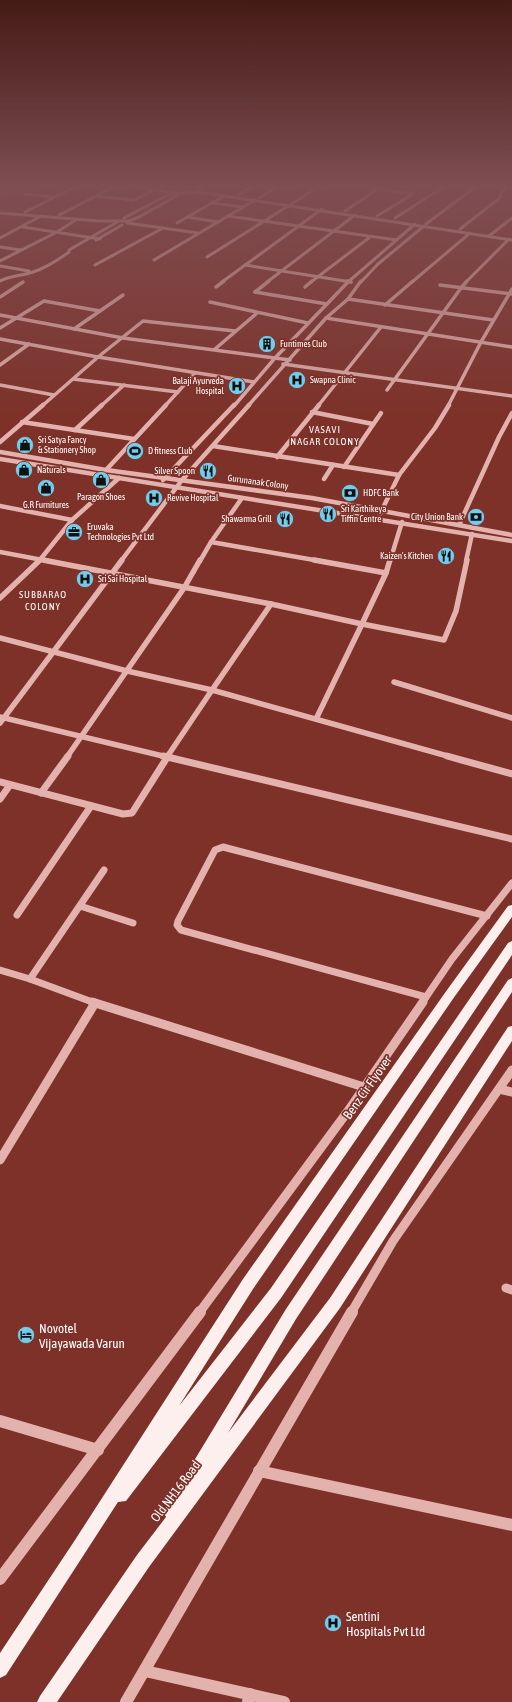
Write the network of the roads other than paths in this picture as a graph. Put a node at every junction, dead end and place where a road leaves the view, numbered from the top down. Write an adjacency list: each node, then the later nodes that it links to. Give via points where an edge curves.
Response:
1 (52, 263): 13 (street)
2 (98, 263): 9 (street)
3 (293, 263): 12 (street)
4 (337, 263): 14 (street)
5 (370, 263): 16 (street)
6 (379, 263): 18 (street)
7 (434, 263): 30 (street)
8 (487, 263): 22 (street)
9 (95, 265)
10 (245, 265): 12 (street); 20 (street)
11 (0, 266): 13 (street)
12 (283, 271): 14 (street); 29 (street, via 255,292)
13 (33, 272): 15 (street)
14 (320, 277): 16 (street); 21 (street)
15 (0, 281)
16 (349, 281): 18 (street); 29 (street)
17 (23, 282): 26 (street)
18 (360, 283): 27 (street)
19 (440, 285): 22 (street)
20 (216, 287)
21 (305, 288)
22 (462, 288): 24 (street); 33 (street)
23 (512, 289): 24 (street)
24 (510, 294): 37 (street)
25 (123, 295): 31 (street)
26 (0, 297)
27 (348, 299): 30 (street); 36 (street)
28 (210, 302): 32 (street)
29 (327, 304): 38 (street)
30 (385, 305): 33 (street)
31 (100, 311): 35 (street, via 44,301); 41 (street)
32 (257, 313): 38 (street); 42 (street)
33 (443, 313): 37 (street); 43 (street)
34 (0, 315): 35 (street)
35 (15, 318): 40 (street); 41 (street)
36 (326, 318): 39 (street); 52 (street)
37 (493, 320): 46 (street)
38 (308, 323): 51 (street)
39 (381, 327): 43 (street); 56 (street)
40 (0, 328)
41 (74, 329): 44 (street)
42 (235, 331): 44 (street, via 143,321); 49 (street)
43 (428, 334): 46 (street); 59 (street)
44 (123, 338): 49 (street); 50 (street)
45 (0, 339): 47 (street)
46 (481, 342): 48 (street); 63 (street)
47 (29, 344): 50 (street); 55 (street)
48 (512, 347)
49 (215, 349): 51 (street)
50 (98, 357): 57 (street); 58 (street)
51 (275, 358): 52 (street); 53 (street)
52 (290, 360): 54 (street)
53 (271, 362): 54 (street); 60 (street)
54 (285, 364): 56 (street); 76 (street)
55 (0, 365)
56 (344, 372): 59 (street); 68 (street)
57 (195, 373): 60 (street); 65 (street)
58 (73, 379): 62 (street); 66 (street)
59 (396, 380): 63 (street); 64 (street)
60 (254, 382): 85 (street)
61 (0, 385): 66 (street)
62 (124, 385): 65 (street); 73 (street)
63 (458, 389): 67 (street); 83 (street, via 435,428)
64 (387, 390)
65 (178, 392): 74 (street)
66 (54, 395): 71 (street)
67 (512, 396)
68 (312, 412): 72 (street); 78 (street)
69 (380, 413): 72 (street)
70 (512, 413): 96 (street)
71 (22, 422): 73 (street); 75 (street)
72 (373, 424): 81 (street)
73 (75, 430): 74 (street)
74 (134, 439): 82 (street)
75 (0, 442)
76 (213, 446): 78 (street); 87 (street)
77 (0, 452): 82 (street, Gurunanak Colony)
78 (277, 457): 80 (street)
79 (0, 459): 84 (street, Gurunanak Colony)
80 (333, 465): 81 (street); 86 (street)
81 (344, 466): 83 (street)
82 (106, 470): 85 (street, Gurunanak Colony)
83 (400, 475): 92 (street)
84 (119, 478): 88 (street, Gurunanak Colony); 94 (street)
85 (165, 478): 87 (street, Gurunanak Colony); 88 (street)
86 (324, 479)
87 (182, 480): 89 (street); 92 (street, Gurunanak Colony, via 312,498)
88 (159, 485): 89 (street, Gurunanak Colony)
89 (176, 488): 90 (street, Gurunanak Colony); 104 (street)
90 (242, 498): 93 (street, Gurunanak Colony); 100 (street)
91 (0, 506): 94 (street)
92 (381, 511): 93 (street); 96 (street, Gurunanak Colony)
93 (378, 518): 95 (street, Gurunanak Colony)
94 (72, 520): 102 (street)
95 (402, 522): 97 (street, Gurunanak Colony); 103 (street)
96 (459, 525): 98 (street, Gurunanak Colony)
97 (472, 534): 99 (street, Gurunanak Colony); 108 (street, via 456,611 444,640)
98 (512, 535)
99 (512, 541)
100 (211, 542): 103 (street); 105 (street)
101 (0, 552): 102 (street)
102 (40, 560): 104 (street); 106 (street)
103 (386, 573): 108 (street)
104 (111, 574): 105 (street); 110 (street)
105 (184, 588): 107 (street); 111 (street)
106 (0, 598)
107 (271, 604): 108 (street); 113 (street)
108 (362, 624): 114 (street)
109 (0, 638): 110 (street)
110 (53, 651): 111 (street); 116 (street)
111 (126, 671): 113 (street); 117 (street)
112 (394, 682): 115 (street)
113 (212, 690): 114 (street); 118 (street)
114 (316, 718): 119 (street)
115 (512, 718)
116 (1, 720): 117 (street)
117 (82, 737): 118 (street); 122 (street)
118 (167, 757): 124 (street, via 132,813 123,814); 125 (street)
119 (512, 774)
120 (0, 782): 121 (street)
121 (10, 785): 122 (street); 123 (street)
122 (41, 793): 124 (street)
123 (0, 799)
124 (91, 806): 130 (street)
125 (512, 839)
126 (104, 870): 128 (street)
127 (512, 882): 131 (street)
128 (80, 906): 132 (street); 135 (street)
129 (512, 909): 149 (main road, Benz Cir Flyover, via 248,1284)
130 (17, 915)
131 (487, 916): 137 (street, via 452,959); 137 (street, via 223,847 216,850 178,921 177,925 182,930)
132 (132, 923)
133 (512, 946): 149 (main road, via 276,1293)
134 (0, 970): 135 (street)
135 (30, 978): 138 (street)
136 (512, 983): 150 (main road, via 291,1314)
137 (426, 997): 141 (street)
138 (95, 1003): 141 (street); 144 (street)
139 (512, 1032): 150 (main road, Old NH16 Road, via 336,1303)
140 (512, 1070): 142 (street)
141 (364, 1088): 146 (street)
142 (500, 1089): 143 (street); 147 (street, via 393,1241)
143 (512, 1092)
144 (0, 1160)
145 (0, 1421): 146 (street)
146 (98, 1450): 151 (street)
147 (259, 1470): 148 (street); 153 (street)
148 (512, 1525)
149 (81, 1546): 152 (main road)
150 (143, 1561): 155 (main road, Old NH16 Road)
151 (0, 1579)
152 (0, 1669)
153 (145, 1671): 154 (street); 156 (street)
154 (249, 1698): 157 (street)
155 (46, 1702)
156 (126, 1702)
157 (284, 1702)

